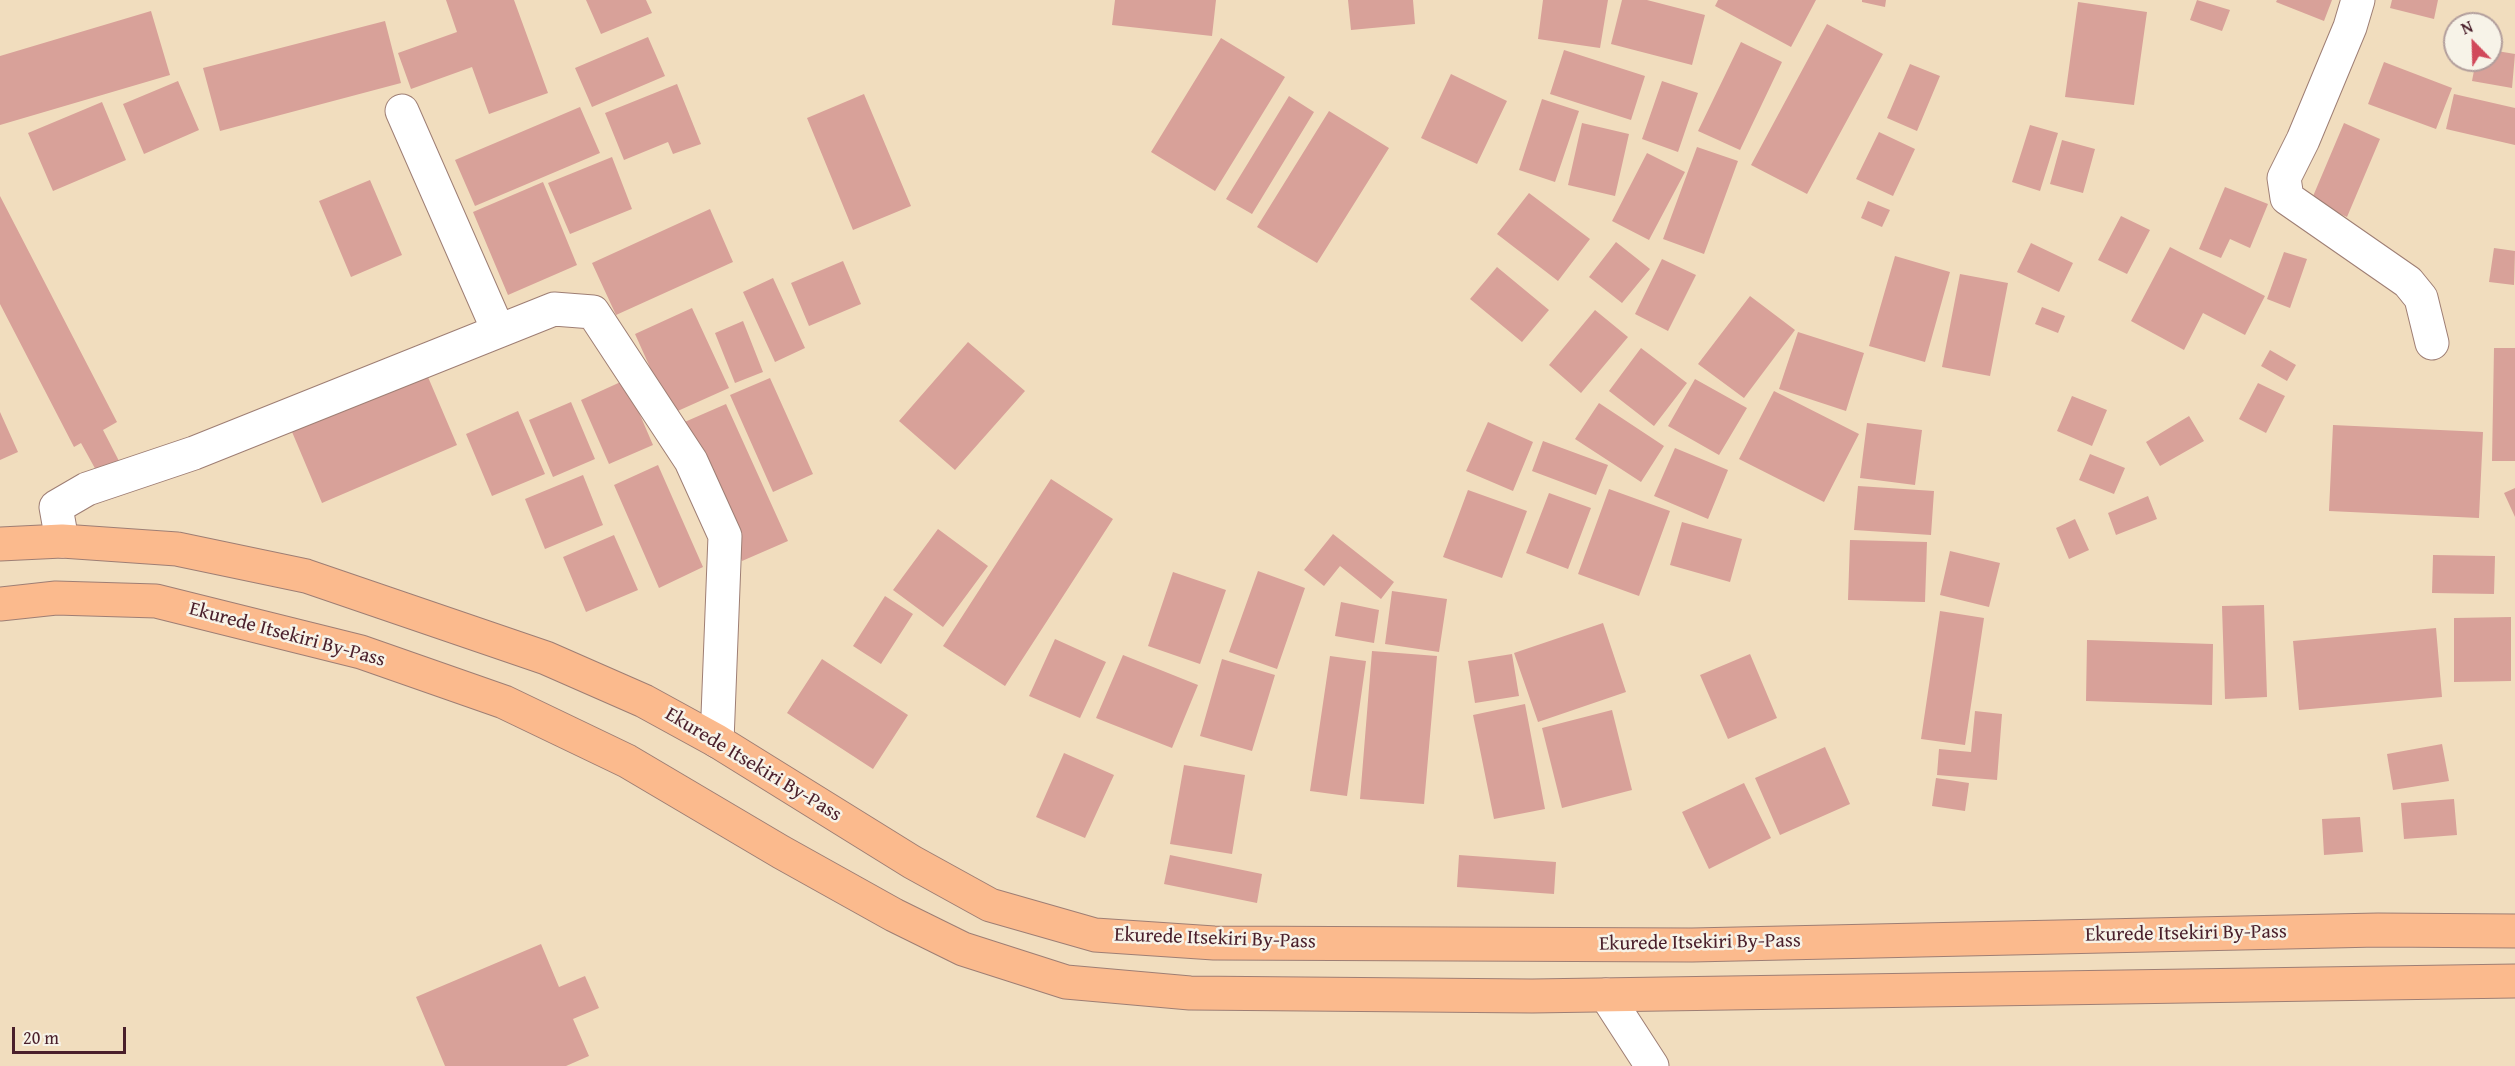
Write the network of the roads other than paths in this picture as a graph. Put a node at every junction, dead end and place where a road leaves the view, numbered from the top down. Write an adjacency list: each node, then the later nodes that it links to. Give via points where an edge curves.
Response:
1 (2358, 0): 4 (street, via 2284,178 2287,198 2408,282 2421,298)
2 (402, 111): 3 (street)
3 (498, 330): 5 (street, via 194,453 87,489 56,507); 8 (street, via 554,309 593,312 691,461 725,536)
4 (2432, 343)
5 (62, 541): 6 (main road, Ekurede Itsekiri By-Pass); 8 (main road, Ekurede Itsekiri By-Pass, via 177,549 306,576 546,658 644,701)
6 (0, 544)
7 (0, 604): 11 (main road, Ekurede Itsekiri By-Pass, via 56,598 156,601 361,652 504,702 627,761 894,915 963,949 1066,982 1190,993)
8 (717, 741): 9 (main road, Ekurede Itsekiri By-Pass, via 912,862 990,905 1095,935 1214,943 1692,945 2367,930)
9 (2515, 931)
10 (2515, 981): 11 (main road, Ekurede Itsekiri By-Pass)
11 (1606, 995): 12 (street)
12 (1652, 1066)

